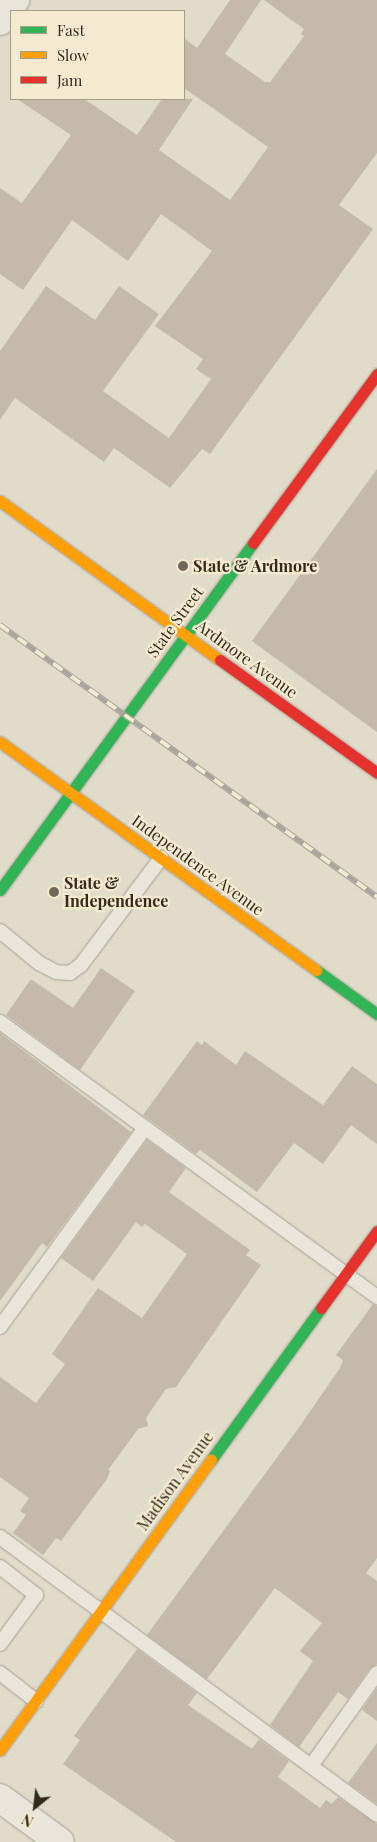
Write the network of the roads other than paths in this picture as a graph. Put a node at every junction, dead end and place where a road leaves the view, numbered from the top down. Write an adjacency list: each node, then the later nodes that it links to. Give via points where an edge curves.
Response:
1 (15, 0): 2 (street)
2 (0, 21)
3 (377, 374): 5 (street, State Street)
4 (0, 501): 5 (street, Ardmore Avenue)
5 (186, 636): 7 (street, Ardmore Avenue); 8 (street, State Street)
6 (0, 742): 8 (street, Independence Avenue)
7 (377, 773)
8 (70, 793): 9 (street, Independence Avenue); 10 (street, State Street)
9 (161, 858): 11 (lane, via 81,965 70,973 56,972 40,963); 12 (street, Independence Avenue)
10 (0, 890)
11 (0, 931)
12 (377, 1014)
13 (0, 1022): 14 (lane)
14 (145, 1128): 16 (lane); 18 (lane)
15 (377, 1231): 16 (street, Madison Avenue)
16 (346, 1274): 17 (lane); 21 (street, Madison Avenue)
17 (377, 1297)
18 (0, 1327)
19 (0, 1537): 21 (lane)
20 (0, 1567): 22 (lane, via 36,1595)
21 (101, 1611): 25 (street, Madison Avenue); 27 (lane)
22 (0, 1644)
23 (0, 1673): 25 (lane)
24 (377, 1673): 27 (lane)
25 (36, 1701): 26 (street, Madison Avenue)
26 (0, 1750)
27 (311, 1766): 29 (lane)
28 (0, 1798): 30 (street)
29 (377, 1815)
30 (60, 1842)

